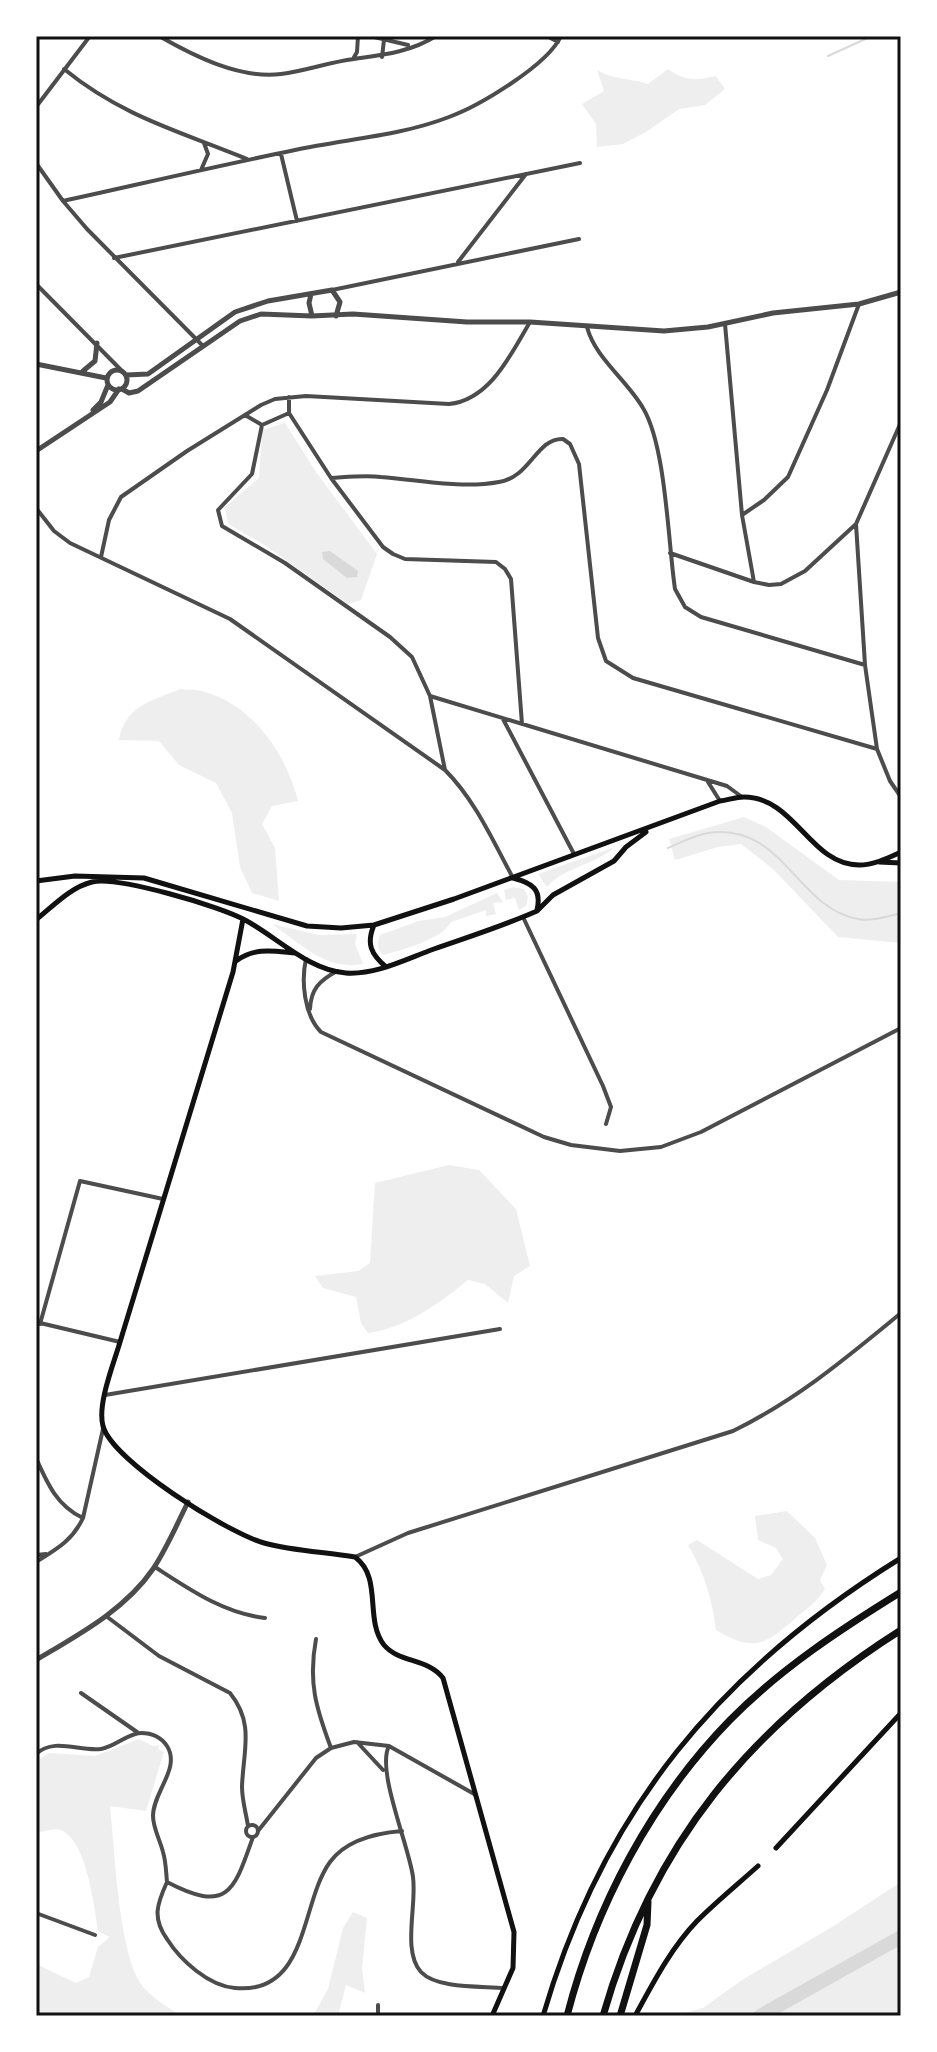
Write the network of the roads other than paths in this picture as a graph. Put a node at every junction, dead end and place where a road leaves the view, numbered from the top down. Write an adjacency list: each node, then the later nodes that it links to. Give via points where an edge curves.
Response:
1 (90, 36): 12 (street)
2 (159, 36): 11 (street, via 224,66 257,74 280,75)
3 (358, 36): 11 (street)
4 (370, 36): 8 (street)
5 (436, 36): 9 (street)
6 (547, 36): 7 (street)
7 (560, 39): 15 (street, via 510,83 452,116)
8 (384, 40): 9 (street); 10 (street)
9 (415, 46): 10 (street)
10 (382, 57): 11 (street)
11 (353, 59)
12 (64, 69): 13 (street); 14 (street, via 123,109)
13 (36, 107)
14 (202, 141): 16 (street); 19 (street, via 208,154)
15 (281, 153): 16 (street); 22 (street)
16 (249, 160): 19 (street)
17 (36, 163): 21 (street)
18 (580, 163): 20 (street)
19 (201, 170): 21 (street)
20 (526, 174): 22 (street); 25 (street)
21 (63, 201): 24 (street)
22 (297, 221): 24 (street)
23 (579, 239): 25 (street)
24 (114, 258): 38 (street)
25 (457, 264): 27 (street)
26 (36, 284): 39 (street)
27 (332, 290): 29 (street); 30 (street)
28 (901, 292): 31 (street)
29 (312, 294): 33 (street); 38 (street, via 235,312)
30 (340, 302): 32 (street); 34 (street)
31 (859, 304): 36 (street); 55 (street, via 788,477)
32 (353, 314): 34 (street); 35 (street)
33 (312, 316): 34 (street); 40 (street, via 261,314 240,321)
34 (336, 316)
35 (530, 322): 37 (street); 46 (street, via 492,379 469,400 449,404)
36 (725, 324): 37 (street, via 664,331); 55 (street)
37 (587, 327): 57 (street, via 650,424)
38 (198, 338): 40 (street); 43 (street, via 148,374)
39 (97, 343): 42 (street, via 95,361); 43 (street)
40 (203, 346): 45 (street, via 136,392)
41 (36, 364): 42 (street)
42 (83, 371): 44 (street)
43 (124, 373): 44 (street, via 113,370); 45 (street, via 127,381)
44 (107, 381): 45 (street); 49 (street, via 101,402)
45 (120, 389): 49 (street)
46 (289, 397): 47 (street); 48 (street)
47 (289, 413): 51 (street); 53 (street)
48 (245, 415): 51 (street); 58 (street, via 121,497 109,520)
49 (86, 416): 52 (street)
50 (901, 422): 56 (street)
51 (262, 425): 61 (street, via 252,474 218,510 222,526 271,553 400,645 412,657)
52 (36, 451)
53 (331, 478): 63 (street, via 393,554 418,560 496,562 505,569 511,579); 64 (street, via 501,482 520,474 548,442 563,439 579,464 598,638 606,661 633,678)
54 (36, 508): 58 (street, via 54,531)
55 (742, 515): 59 (street)
56 (856, 524): 59 (street, via 793,579 769,585); 60 (street)
57 (670, 553): 59 (street); 60 (street, via 679,598 701,617)
58 (101, 557): 65 (street, via 247,629)
59 (754, 582)
60 (865, 665): 64 (street)
61 (430, 696): 62 (street); 65 (street)
62 (503, 719): 63 (street); 72 (street)
63 (522, 724): 66 (street)
64 (877, 749): 68 (street)
65 (445, 770): 75 (street, via 461,786)
66 (708, 782): 67 (street, via 727,786); 69 (street)
67 (742, 797): 69 (main road); 73 (main road, via 778,807 838,859 862,866)
68 (901, 797)
69 (720, 801): 70 (main road)
70 (654, 827): 72 (main road); 78 (main road, via 614,861 553,895)
71 (901, 852): 73 (main road)
72 (574, 854): 75 (main road)
73 (878, 862): 74 (main road)
74 (901, 863)
75 (513, 878): 78 (main road, via 537,890); 82 (main road)
76 (36, 881): 82 (main road, via 144,878 307,926)
77 (36, 908): 81 (main road)
78 (537, 911): 79 (main road)
79 (523, 917): 86 (main road); 90 (street, via 603,1086 611,1107)
80 (243, 919): 81 (main road, via 110,881 79,887); 83 (main road); 85 (main road)
81 (36, 920)
82 (374, 925): 86 (main road, via 370,948)
83 (296, 953): 84 (main road); 85 (main road, via 257,950)
84 (306, 959): 87 (main road); 88 (street, via 303,973)
85 (235, 962): 91 (main road)
86 (386, 967): 87 (main road)
87 (337, 971): 88 (street, via 312,991)
88 (310, 1012): 89 (street, via 316,1028 332,1039 522,1128 571,1145 620,1151 661,1147 701,1132)
89 (901, 1028)
90 (606, 1124)
91 (164, 1199): 93 (street, via 80,1181); 95 (main road)
92 (901, 1313): 103 (street, via 810,1387 733,1431 421,1529)
93 (38, 1323): 95 (street)
94 (500, 1329): 96 (street)
95 (120, 1342): 96 (main road)
96 (105, 1395): 97 (main road)
97 (103, 1429): 99 (main road, via 137,1468); 100 (street)
98 (36, 1458): 100 (street, via 59,1502)
99 (188, 1502): 103 (main road, via 264,1543); 106 (street)
100 (83, 1518): 101 (street, via 70,1540)
101 (49, 1554): 102 (street); 105 (street)
102 (36, 1555)
103 (355, 1557): 121 (main road, via 370,1580 383,1644 429,1665 443,1678)
104 (901, 1558): 136 (main road, via 780,1645 664,1765 596,1878)
105 (36, 1562)
106 (155, 1567): 108 (street); 109 (street, via 217,1604)
107 (901, 1592): 137 (highway, via 786,1671 731,1720 693,1764 613,1887)
108 (106, 1616): 112 (street); 122 (street, via 159,1656 237,1701 246,1722 242,1789)
109 (265, 1618)
110 (901, 1630): 129 (highway, via 758,1741 700,1809)
111 (316, 1639): 118 (street, via 311,1681)
112 (36, 1660)
113 (81, 1693): 115 (street)
114 (901, 1713): 126 (main road)
115 (137, 1732): 119 (street, via 107,1748 48,1746); 128 (street, via 154,1734 171,1753 153,1817)
116 (357, 1742): 117 (street); 118 (street); 120 (street)
117 (389, 1746): 120 (street); 121 (street)
118 (331, 1748): 123 (street, via 316,1758)
119 (36, 1754)
120 (385, 1771): 124 (street)
121 (476, 1795): 132 (main road, via 514,1932 513,1968)
122 (248, 1826): 123 (street); 125 (street, via 246,1833)
123 (258, 1831): 125 (street)
124 (402, 1831): 128 (street, via 361,1840 330,1862 288,1966 259,1987 229,1988 175,1950 156,1912); 132 (street, via 415,1899 410,1946 420,1971 438,1983)
125 (253, 1837): 128 (street, via 238,1881 220,1895 202,1898)
126 (776, 1848)
127 (758, 1866): 140 (main road, via 685,1935)
128 (167, 1882)
129 (647, 1900): 138 (highway); 139 (highway, via 647,1925)
130 (36, 1913): 131 (street)
131 (95, 1935)
132 (504, 1988): 135 (main road)
133 (378, 2005): 134 (street)
134 (378, 2016)
135 (492, 2016)
136 (543, 2016)
137 (567, 2016)
138 (603, 2016)
139 (620, 2016)
140 (635, 2016)

